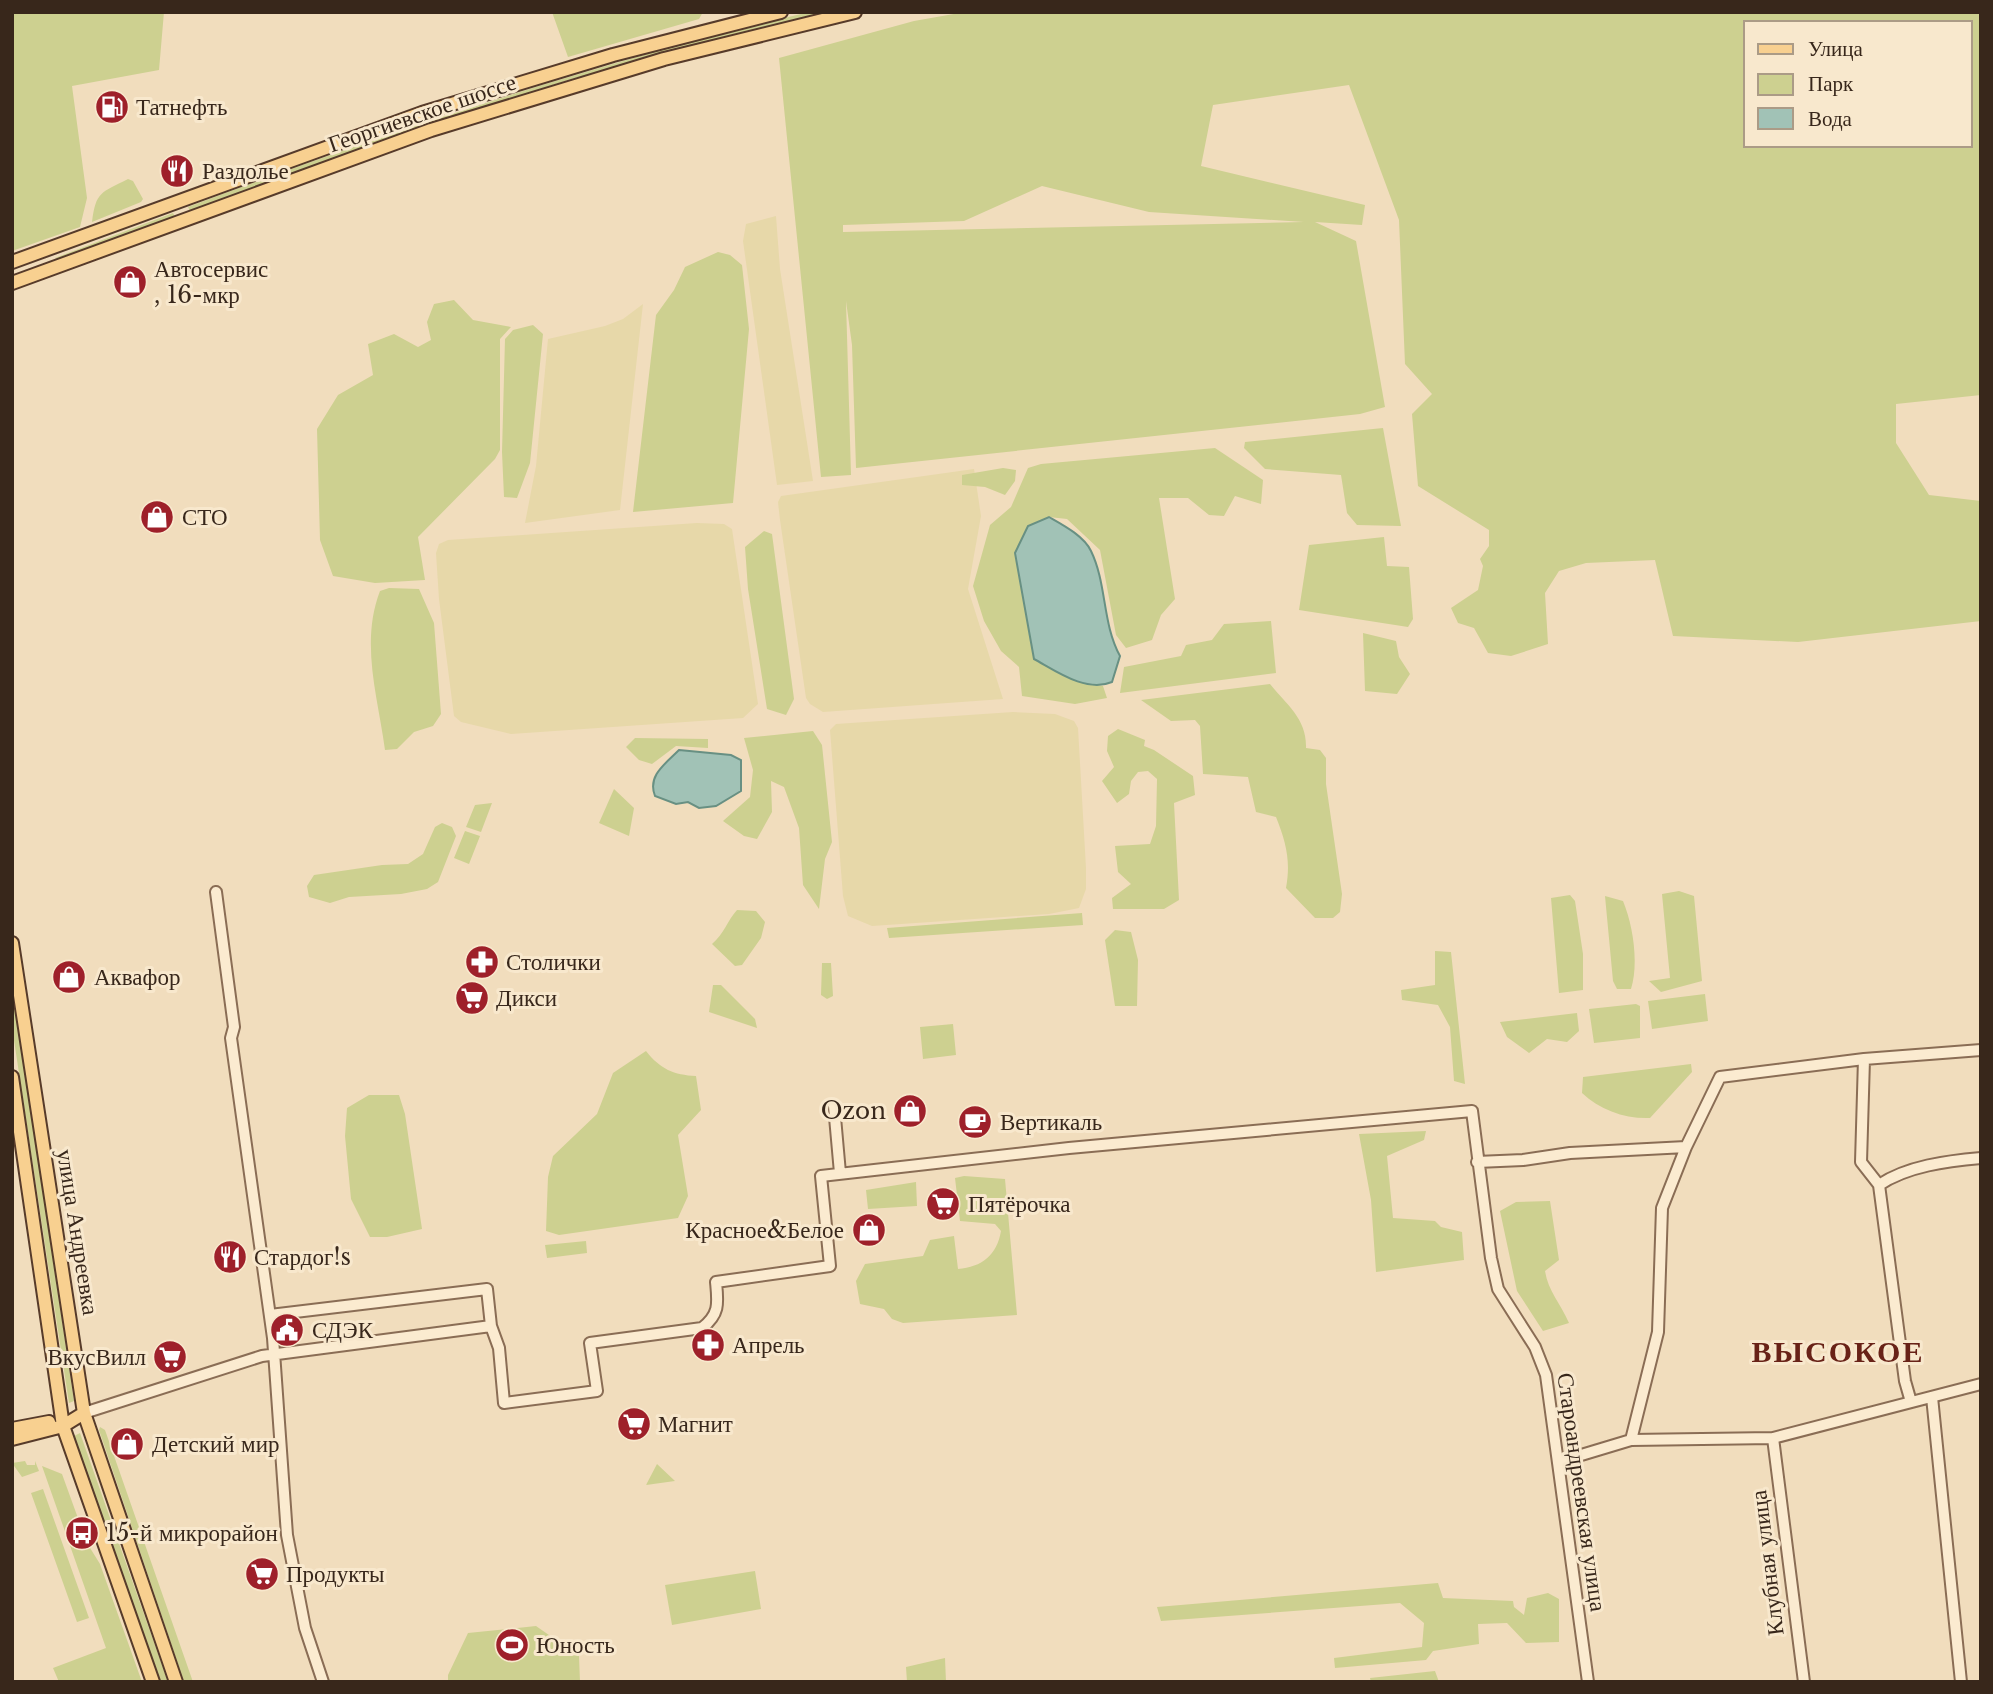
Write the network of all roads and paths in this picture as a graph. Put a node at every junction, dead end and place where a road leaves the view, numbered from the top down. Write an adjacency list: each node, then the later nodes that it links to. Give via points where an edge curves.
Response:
1 (781, 12): 3 (main road, Георгиевское шоссе, via 624,52 422,113)
2 (855, 12): 4 (main road, Георгиевское шоссе, via 566,88 431,130)
3 (185, 198): 4 (street, via 181,209); 5 (main road, Георгиевское шоссе)
4 (193, 216): 6 (main road, Георгиевское шоссе)
5 (12, 262)
6 (12, 283)
7 (216, 892): 18 (street)
8 (12, 943): 24 (main road, улица Андреевка)
9 (1981, 1050): 10 (street)
10 (1864, 1059): 13 (street, via 1720,1077); 17 (street, via 1861,1162)
11 (12, 1077): 25 (main road, улица Андреевка)
12 (834, 1106): 16 (street)
13 (1686, 1147): 15 (street); 29 (street, via 1662,1208 1658,1332)
14 (1981, 1158): 17 (street, via 1945,1161)
15 (1477, 1162): 16 (street, Староандреевская улица, via 1472,1111); 30 (street, Староандреевская улица, via 1498,1289 1535,1348 1546,1375)
16 (840, 1173): 19 (street, via 821,1176 830,1266 716,1283 719,1308 702,1328 590,1343 597,1391 505,1404 499,1348)
17 (1879, 1185): 23 (street, via 1905,1381)
18 (270, 1315): 19 (street, via 487,1289); 20 (street)
19 (491, 1326): 20 (street)
20 (272, 1355): 24 (street); 33 (street, via 287,1535 305,1628)
21 (1981, 1384): 22 (street)
22 (1932, 1397): 23 (street); 36 (street)
23 (1912, 1402): 28 (street)
24 (83, 1413): 25 (main road); 32 (main road, улица Андреевка)
25 (63, 1423): 26 (main road); 27 (main road); 31 (main road, улица Андреевка)
26 (12, 1429)
27 (12, 1438)
28 (1773, 1438): 29 (street); 35 (street, Клубная улица)
29 (1631, 1440): 30 (street)
30 (1559, 1462): 34 (street, Староандреевская улица)
31 (153, 1682)
32 (176, 1682)
33 (323, 1682)
34 (1588, 1682)
35 (1804, 1682)
36 (1961, 1682)

